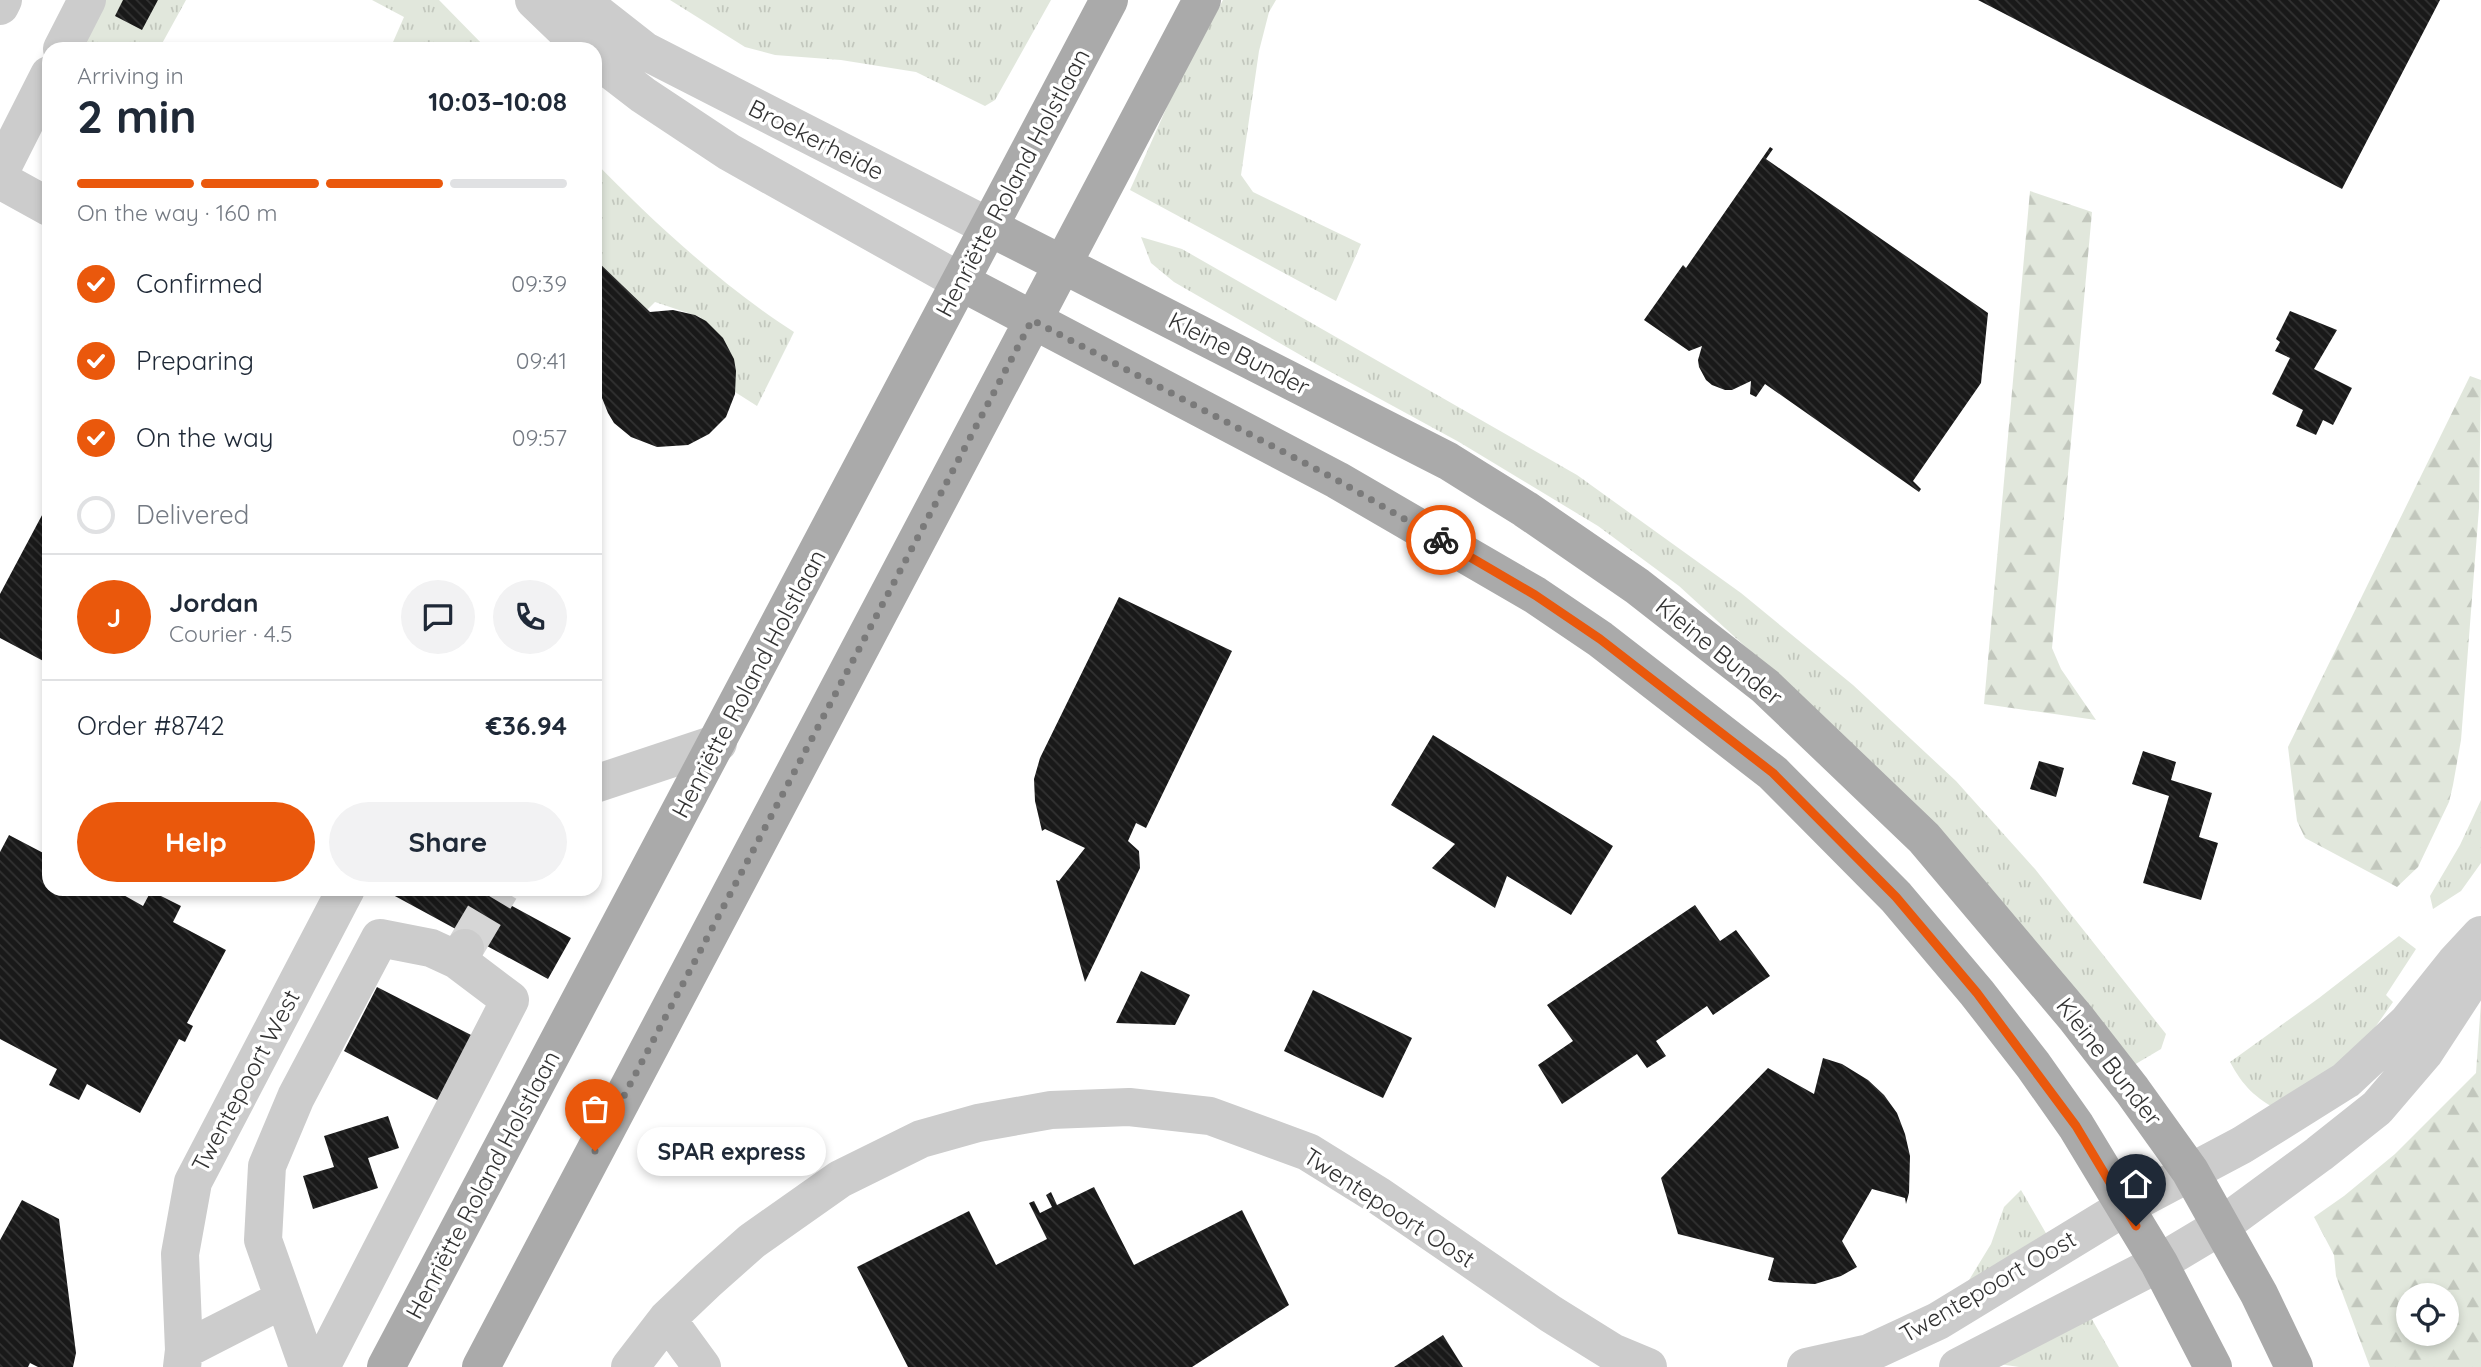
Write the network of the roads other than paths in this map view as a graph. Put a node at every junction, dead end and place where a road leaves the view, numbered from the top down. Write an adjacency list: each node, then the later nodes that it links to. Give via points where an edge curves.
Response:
1 (3, 0): 7 (street)
2 (87, 0): 8 (street)
3 (534, 0): 9 (street)
4 (580, 0): 15 (street, Broekerheide, via 645,51)
5 (1109, 0): 15 (main road, Henriëtte Roland Holstlaan)
6 (1202, 0): 16 (main road)
7 (0, 6)
8 (66, 42)
9 (578, 42)
10 (602, 63): 17 (street, Broekerheide, via 729,152)
11 (42, 89): 12 (street)
12 (0, 172)
13 (0, 180): 14 (street)
14 (42, 203)
15 (991, 228): 16 (main road, Broekerheide); 17 (main road, Henriëtte Roland Holstlaan)
16 (1062, 264): 18 (main road); 24 (main road, Kleine Bunder, via 1448,461 1637,586 1765,686 1924,838 2076,1017)
17 (961, 282): 18 (main road); 19 (main road, Henriëtte Roland Holstlaan)
18 (1032, 320): 25 (main road, via 1337,480 1535,595 1600,639 1773,773 1896,897 1977,993 2076,1126); 34 (main road)
19 (718, 743): 20 (street); 33 (main road, Henriëtte Roland Holstlaan)
20 (602, 781)
21 (342, 896): 30 (street, Twentepoort West, via 193,1182 180,1254)
22 (2481, 935): 24 (street, Twentepoort Oost, via 2407,1023 2346,1080 2242,1145)
23 (2481, 954): 26 (street, via 2477,972 2424,1053 2376,1108)
24 (2190, 1171): 25 (street, Twentepoort Oost); 26 (main road, Kleine Bunder)
25 (2125, 1207): 27 (main road); 38 (street, Twentepoort Oost, via 1938,1321 1868,1353)
26 (2221, 1226): 27 (street); 41 (main road, Kleine Bunder)
27 (2159, 1263): 39 (street); 40 (main road)
28 (282, 1300): 30 (street); 31 (street); 32 (street, via 263,1240 267,1166 296,1097 380,938 461,954 510,1000)
29 (667, 1319): 35 (street, Twentepoort Oost); 36 (street); 37 (street, Twentepoort Oost, via 752,1241 840,1179 921,1139 1051,1110 1129,1107 1210,1116 1307,1152 1551,1314 1612,1352)
30 (183, 1359)
31 (308, 1367)
32 (321, 1367)
33 (386, 1367)
34 (481, 1367)
35 (630, 1367)
36 (702, 1367)
37 (1648, 1367)
38 (1806, 1367)
39 (1958, 1367)
40 (2213, 1367)
41 (2294, 1367)

